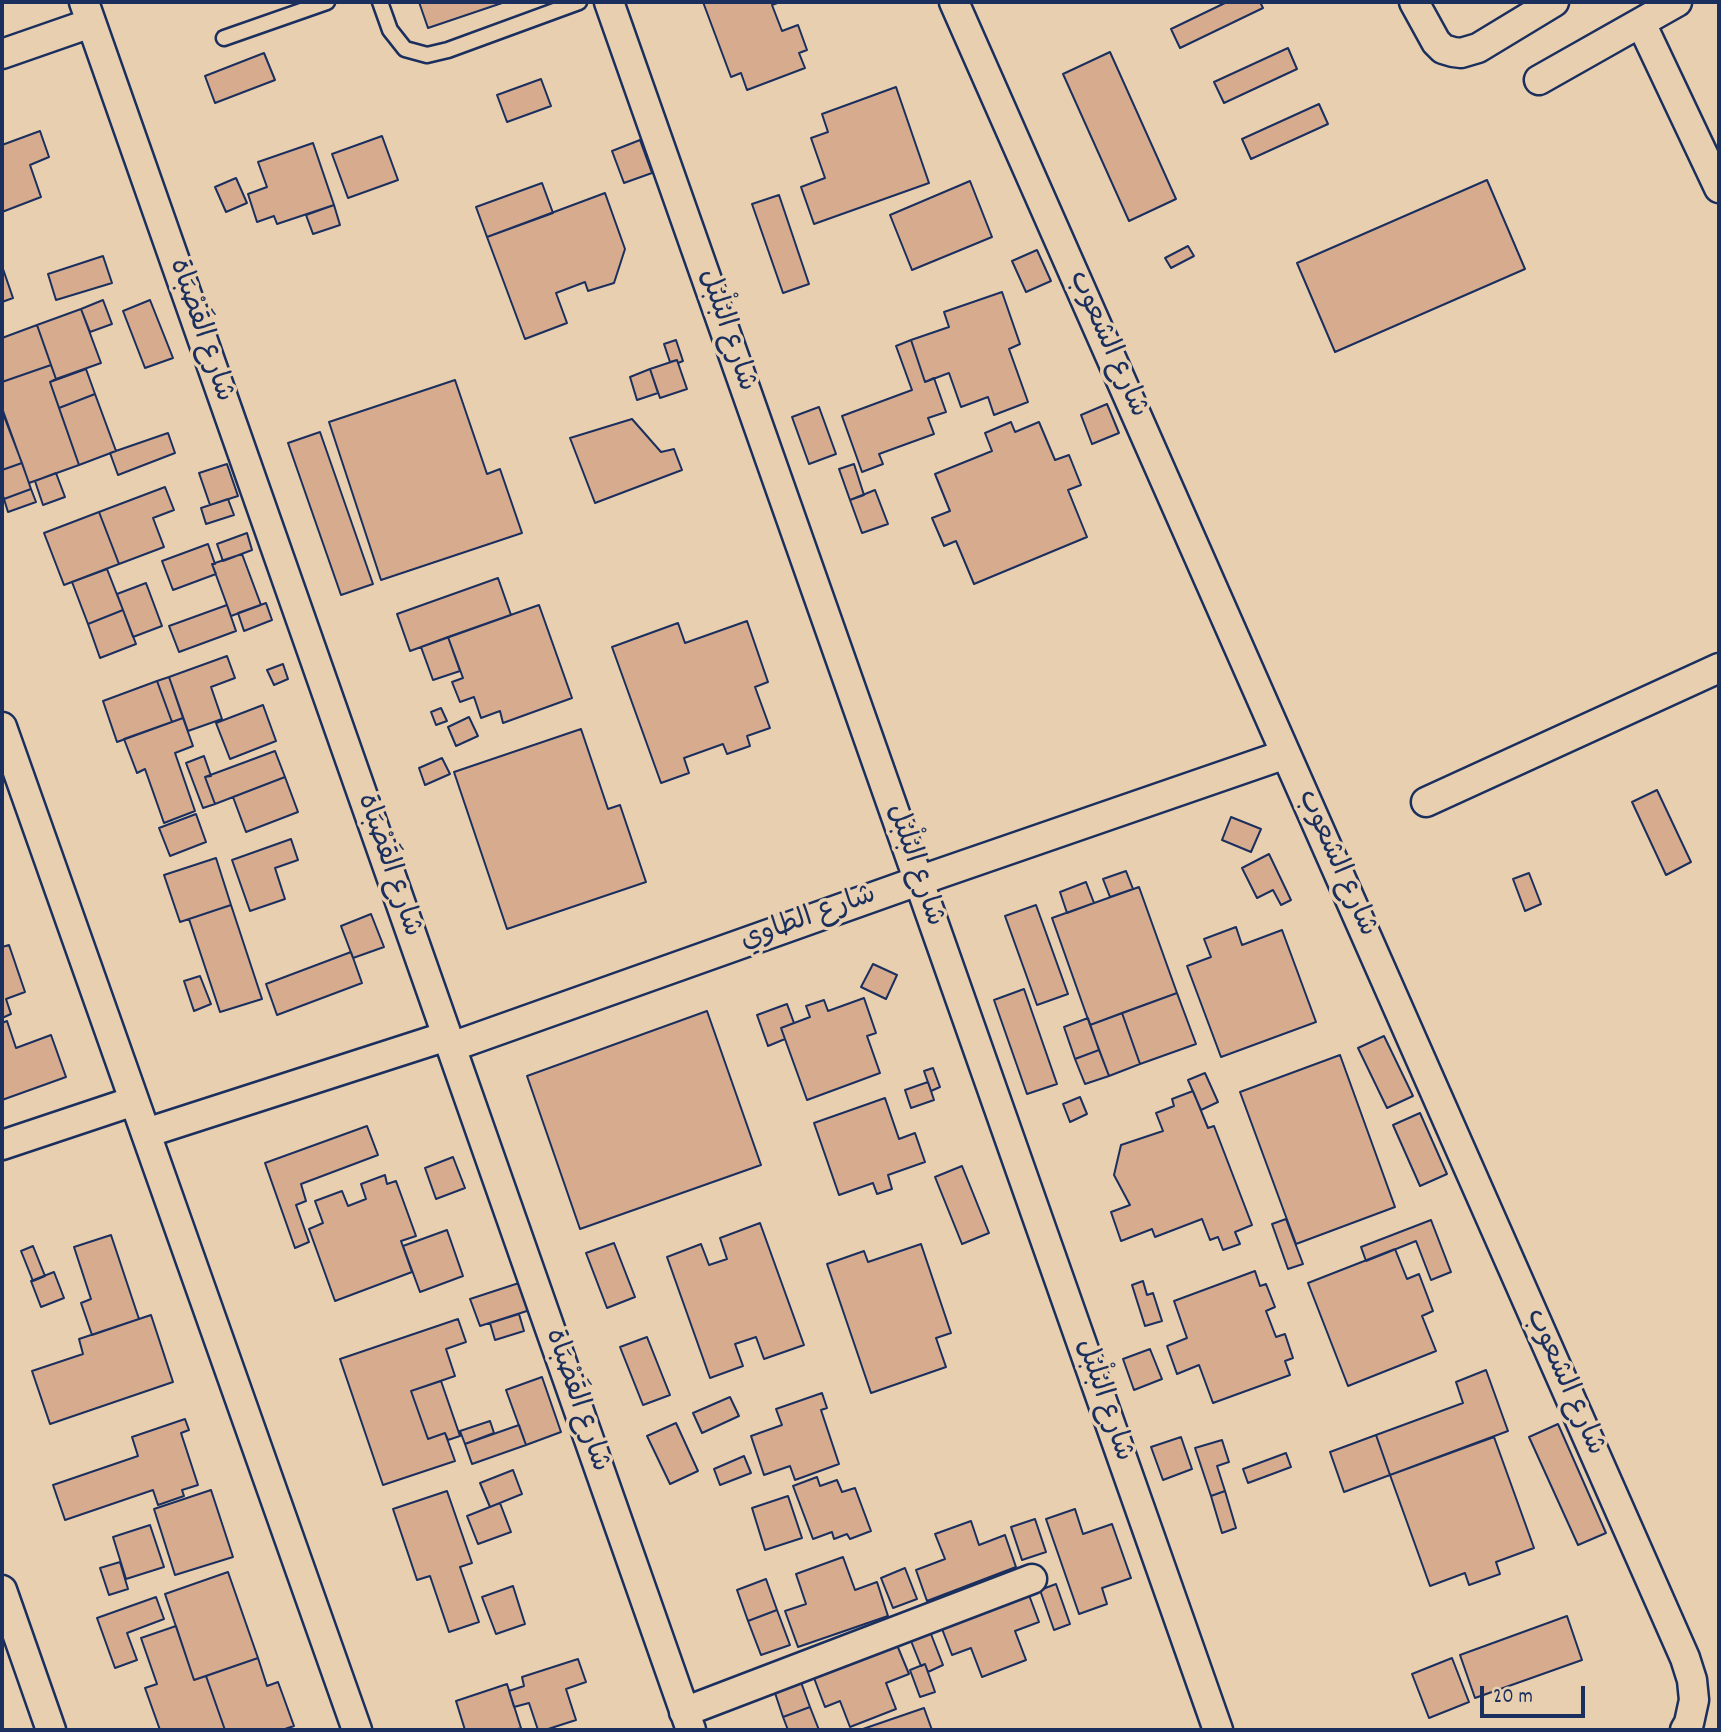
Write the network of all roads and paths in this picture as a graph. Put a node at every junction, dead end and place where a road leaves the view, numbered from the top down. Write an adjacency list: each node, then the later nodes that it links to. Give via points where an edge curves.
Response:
1 (327, 2): 11 (lane)
2 (380, 2): 3 (lane, via 390,30 405,49 426,55)
3 (579, 2)
4 (609, 2): 19 (street, شارع البُلْبُل)
5 (954, 2): 17 (street, شارع الشعوب)
6 (1414, 2): 7 (street, via 1436,42 1443,49 1461,53 1478,48)
7 (1554, 2)
8 (1677, 2): 10 (street)
9 (87, 12): 12 (street); 20 (street, شارع القَصْبَاة)
10 (1641, 23): 13 (street); 14 (street)
11 (224, 38)
12 (2, 54)
13 (1539, 80)
14 (1719, 188)
15 (1719, 668): 18 (street)
16 (2, 727): 21 (street)
17 (1286, 754): 19 (street, شارع الطاوي); 30 (street, شارع الشعوب, via 1685,1658 1694,1700)
18 (1426, 802)
19 (918, 881): 20 (street, شارع الطاوي); 29 (street, شارع البُلْبُل)
20 (449, 1041): 22 (street, شارع الطاوي); 26 (street, شارع القَصْبَاة)
21 (134, 1101): 22 (street); 23 (street)
22 (146, 1133): 28 (street)
23 (2, 1146)
24 (1032, 1579): 26 (street)
25 (2, 1590): 27 (street)
26 (687, 1721)
27 (51, 1730)
28 (357, 1730)
29 (1218, 1730)
30 (1685, 1730)

